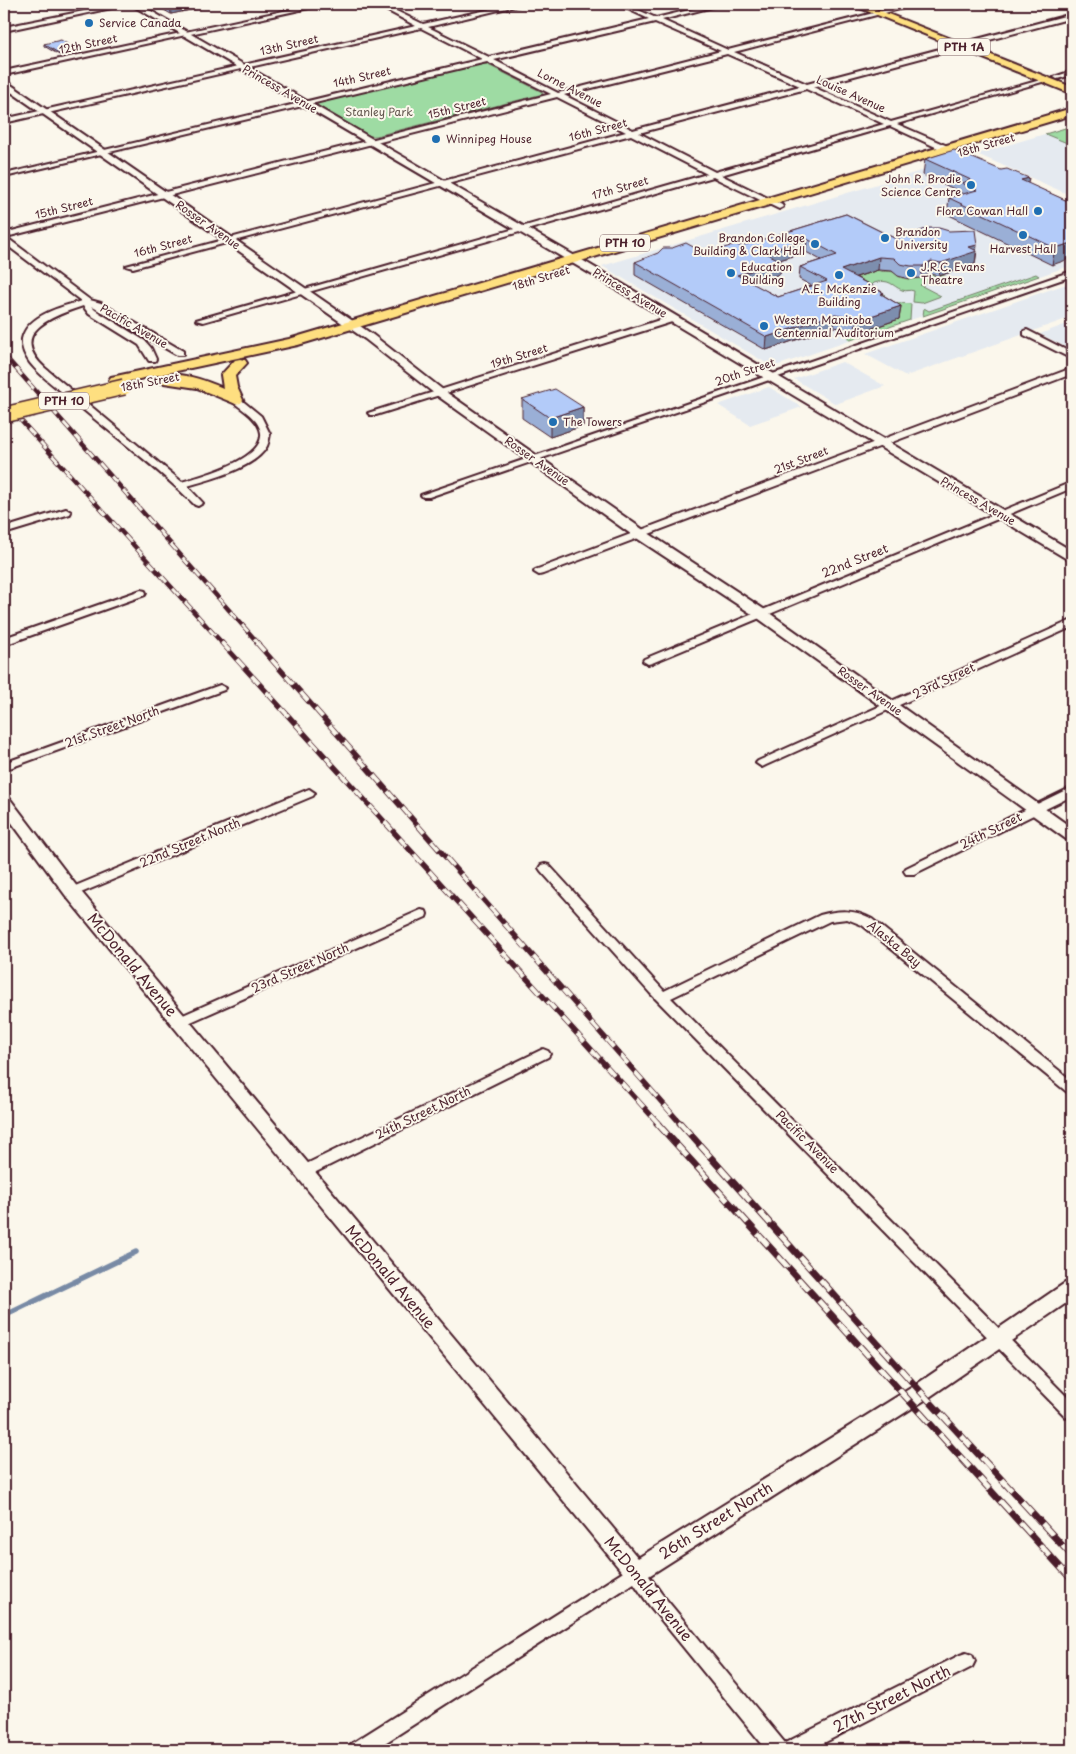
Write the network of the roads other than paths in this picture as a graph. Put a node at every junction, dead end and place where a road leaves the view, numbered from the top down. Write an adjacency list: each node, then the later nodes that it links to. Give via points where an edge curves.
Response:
1 (127, 4): 14 (street)
2 (134, 4): 15 (street, Princess Avenue)
3 (324, 4): 15 (street, 12th Street)
4 (378, 4): 13 (street, Lorne Avenue)
5 (521, 4): 13 (street, 13th Street)
6 (620, 4): 12 (street, Louise Avenue)
7 (721, 4): 12 (street, 14th Street)
8 (855, 4): 10 (main road, PTH 1A)
9 (916, 4): 10 (street, 15th Street)
10 (880, 9): 16 (main road, PTH 1A); 17 (main road, PTH 1A); 18 (street, 15th Street)
11 (1072, 16): 16 (street, 16th Street)
12 (655, 19): 18 (street, Louise Avenue); 19 (street, 14th Street)
13 (422, 26): 19 (street, Lorne Avenue); 20 (street, 13th Street)
14 (4, 30)
15 (185, 34): 20 (street, Princess Avenue); 21 (street, 12th Street)
16 (970, 42): 17 (street, 16th Street); 24 (main road, PTH 1A)
17 (958, 45): 22 (main road, PTH 1A); 25 (street, 16th Street)
18 (727, 51): 25 (street, Louise Avenue); 26 (street, 15th Street)
19 (488, 59): 26 (street, Lorne Avenue); 27 (street, 14th Street)
20 (242, 67): 27 (street, Princess Avenue); 29 (street, 13th Street)
21 (4, 73)
22 (1044, 80): 24 (main road); 32 (street, 17th Street)
23 (4, 83): 29 (street, Rosser Avenue)
24 (1072, 84)
25 (805, 86): 32 (street, Louise Avenue); 33 (street, 16th Street)
26 (558, 94): 33 (street, Lorne Avenue); 34 (street, 15th Street)
27 (304, 103): 34 (street, Princess Avenue); 35 (street, 14th Street)
28 (1072, 110): 36 (main road, 18th Street / PTH 10)
29 (46, 112): 30 (street, 13th Street); 35 (street, Rosser Avenue)
30 (4, 121)
31 (1072, 121): 36 (main road, 18th Street / PTH 10)
32 (890, 124): 36 (street, Louise Avenue); 37 (street, 17th Street)
33 (632, 132): 37 (street, Lorne Avenue); 39 (street, 16th Street)
34 (370, 141): 39 (street, Princess Avenue); 40 (street, 15th Street)
35 (102, 151): 38 (street, 14th Street); 40 (street, Rosser Avenue)
36 (956, 153): 41 (main road, 18th Street / PTH 10)
37 (714, 173): 41 (street, Lorne Avenue); 42 (street, 17th Street)
38 (9, 174)
39 (442, 183): 42 (street, Princess Avenue); 45 (street, 16th Street)
40 (163, 194): 43 (street, 15th Street); 45 (street, Rosser Avenue)
41 (773, 204): 46 (main road, 18th Street / PTH 10)
42 (519, 228): 46 (street, Princess Avenue); 49 (street, 17th Street)
43 (4, 235)
44 (4, 239): 50 (street, Pacific Avenue)
45 (230, 240): 47 (street, 16th Street); 49 (street, Rosser Avenue)
46 (577, 262): 51 (street, Princess Avenue); 53 (main road, 18th Street / PTH 10)
47 (130, 266)
48 (1072, 273): 62 (street, 20th Street)
49 (301, 290): 52 (street, 17th Street); 53 (street, Rosser Avenue)
50 (87, 302): 55 (street, Pacific Avenue, via 98,305); 58 (street, Pacific Avenue, via 92,312 142,343); 72 (street, via 52,315 30,330 26,343 30,355 94,415)
51 (672, 318): 62 (street, Princess Avenue); 65 (street, 19th Street)
52 (200, 320)
53 (356, 328): 57 (main road, 18th Street / PTH 10); 59 (main road, 18th Street / PTH 10); 65 (street, Rosser Avenue)
54 (1028, 333): 56 (street)
55 (180, 353): 57 (main road, via 199,358)
56 (1072, 356)
57 (223, 358): 61 (main road, 18th Street / PTH 10)
58 (152, 359): 61 (main road, via 149,370)
59 (240, 363): 63 (main road, 18th Street / PTH 10); 66 (main road, via 228,375)
60 (1072, 371): 70 (street, 21st Street)
61 (142, 375): 64 (main road, 18th Street / PTH 10)
62 (769, 377): 70 (street, Princess Avenue); 71 (street, 20th Street)
63 (164, 379): 64 (main road, 18th Street / PTH 10); 66 (main road, via 202,383)
64 (120, 384): 67 (main road, 18th Street / PTH 10); 69 (main road, 18th Street / PTH 10, bridge)
65 (439, 392): 68 (street, 19th Street); 71 (street, Rosser Avenue)
66 (236, 400): 72 (street, via 260,422 265,438 262,445 236,467)
67 (4, 406)
68 (373, 413)
69 (4, 415)
70 (881, 444): 77 (street, Princess Avenue); 79 (street, 21st Street)
71 (533, 458): 74 (street, 20th Street); 79 (street, Rosser Avenue)
72 (181, 485): 75 (street)
73 (1072, 485): 77 (street, 22nd Street)
74 (426, 495)
75 (198, 503)
76 (66, 512): 78 (street)
77 (1002, 514): 80 (street, Princess Avenue); 83 (street, 22nd Street)
78 (4, 532)
79 (640, 534): 81 (street, 21st Street); 83 (street, Rosser Avenue)
80 (1072, 556)
81 (540, 572)
82 (141, 594): 85 (street)
83 (760, 614): 86 (street, 22nd Street); 88 (street, Rosser Avenue)
84 (1072, 623): 88 (street, 23rd Street)
85 (4, 642)
86 (648, 661)
87 (220, 688): 90 (street, 21st Street North)
88 (890, 706): 89 (street, 23rd Street); 94 (street, Rosser Avenue)
89 (762, 763)
90 (4, 767)
91 (1072, 790): 94 (street, 24th Street)
92 (309, 794): 98 (street, 22nd Street North)
93 (4, 802): 98 (street, McDonald Avenue)
94 (1036, 809): 95 (street, Rosser Avenue); 97 (street, 24th Street)
95 (1072, 835)
96 (545, 868): 100 (street, Pacific Avenue)
97 (910, 871)
98 (72, 892): 101 (street, McDonald Avenue)
99 (421, 914): 101 (street, 23rd Street North)
100 (663, 997): 103 (street, Alaska Bay, via 825,918 848,914 867,922); 106 (street, Pacific Avenue)
101 (179, 1022): 104 (street, McDonald Avenue)
102 (543, 1054): 104 (street, 24th Street North)
103 (1072, 1088)
104 (303, 1172): 108 (street, McDonald Avenue)
105 (1072, 1289): 106 (street, 26th Street North)
106 (999, 1339): 107 (street, Pacific Avenue); 108 (street, 26th Street North)
107 (1072, 1412)
108 (636, 1572): 110 (street, 26th Street North); 111 (street, McDonald Avenue)
109 (966, 1661): 112 (street, 27th Street North)
110 (358, 1750)
111 (779, 1750)
112 (791, 1750)

